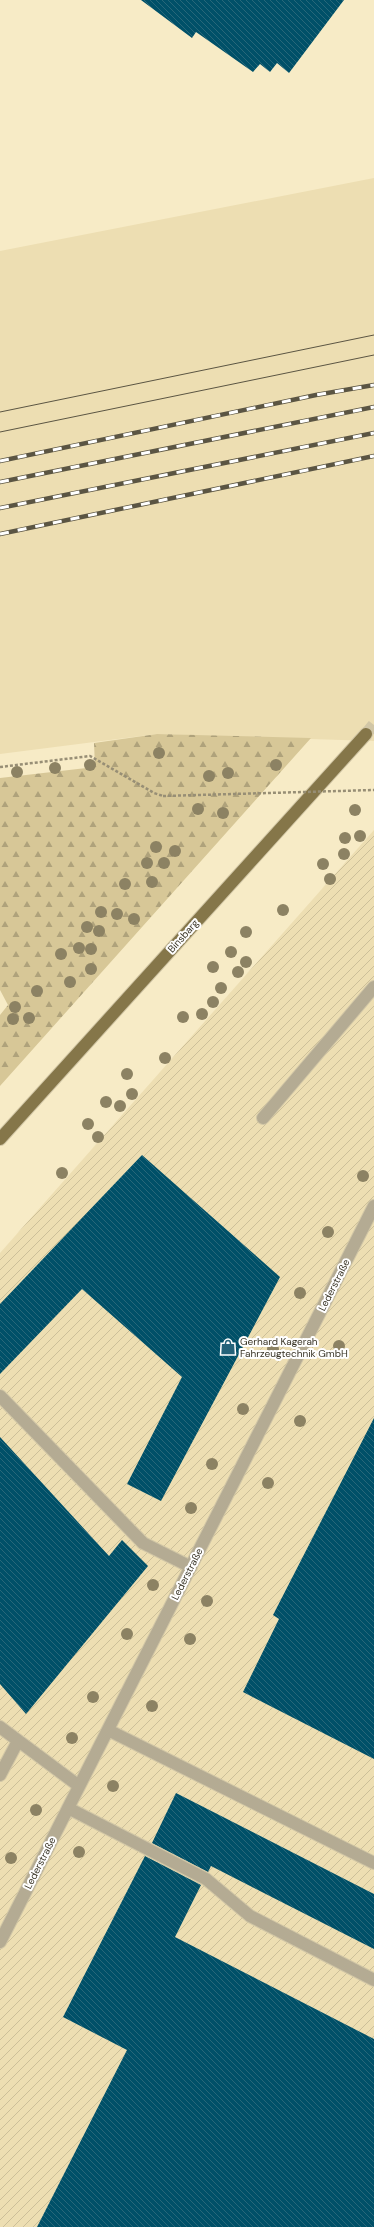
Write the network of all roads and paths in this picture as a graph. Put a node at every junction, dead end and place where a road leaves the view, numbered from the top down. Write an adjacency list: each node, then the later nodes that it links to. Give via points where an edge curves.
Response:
1 (366, 734): 6 (main road, Binsbarg)
2 (0, 767): 3 (path, bridge, via 90,756 163,796)
3 (374, 790)
4 (374, 987): 5 (street)
5 (263, 1118)
6 (0, 1139)
7 (374, 1206): 9 (street, Lederstraße)
8 (0, 1396): 9 (street, via 143,1543)
9 (191, 1567): 11 (street, Lederstraße)
10 (0, 1727): 12 (street)
11 (108, 1730): 14 (street, Lederstraße); 16 (street)
12 (18, 1741): 13 (street); 14 (street)
13 (0, 1775)
14 (79, 1786): 15 (street, Lederstraße)
15 (68, 1808): 17 (street, Lederstraße); 18 (street, via 206,1879 250,1916)
16 (374, 1864)
17 (0, 1942)
18 (374, 1980)

